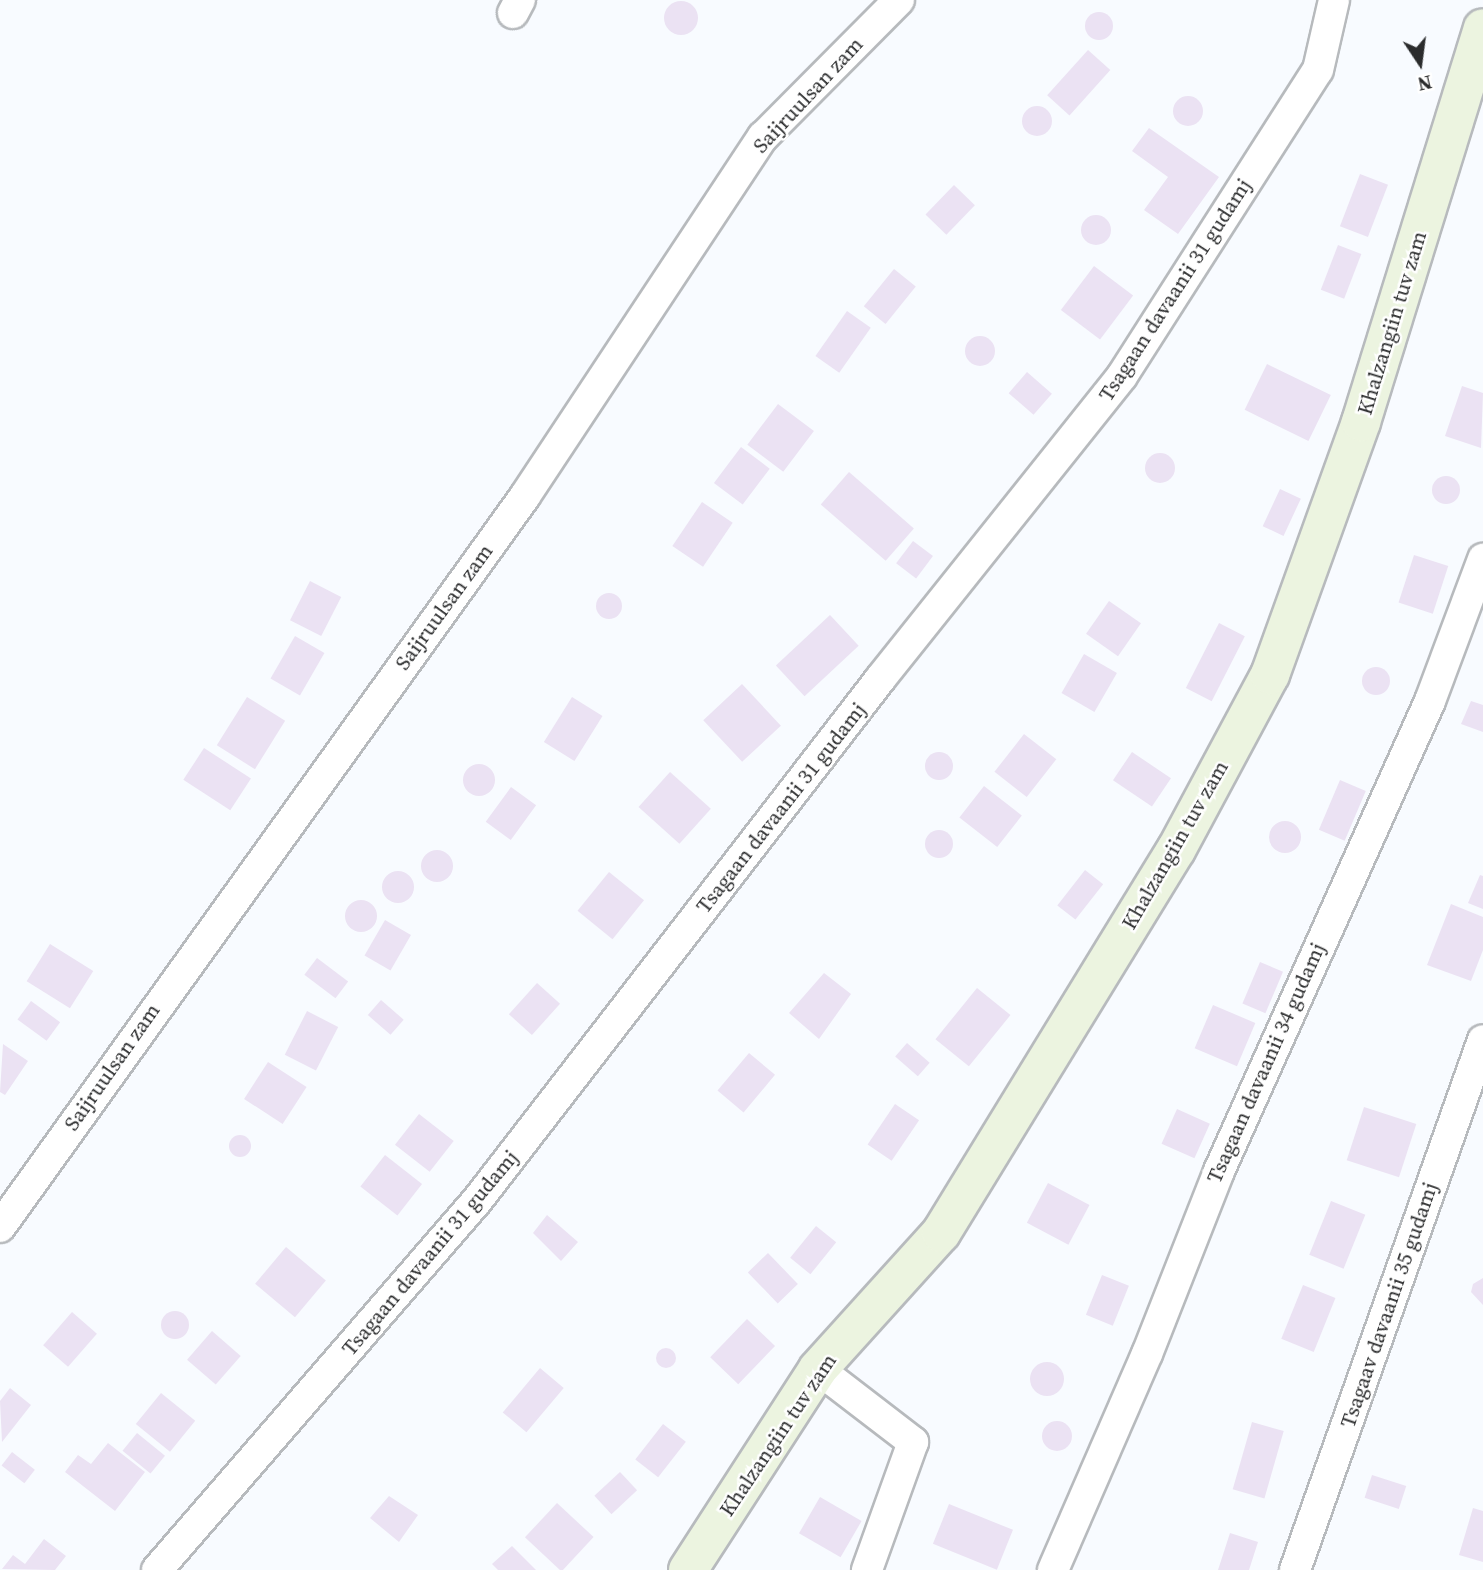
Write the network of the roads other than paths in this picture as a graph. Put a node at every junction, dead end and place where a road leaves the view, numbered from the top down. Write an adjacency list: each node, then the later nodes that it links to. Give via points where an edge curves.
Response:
1 (899, 0): 6 (street, Saijruulsan zam, via 762,137 525,496)
2 (1334, 0): 8 (street, Tsagaan davaanii 31 gudamj, via 1318,70 1122,376 881,678 477,1202)
3 (1483, 28): 7 (street, Khalzangiin tuv zam, via 1361,422 1270,675 1176,850 941,1233)
4 (1483, 559): 11 (street, Tsagaan davaanii 34 gudamj, via 1430,701 1219,1171 1147,1354)
5 (1483, 1040): 12 (street, Tsagaav davaanii 35 gudamj)
6 (0, 1227)
7 (818, 1369): 9 (street, Khalzangiin tuv zam); 10 (street, via 913,1443)
8 (157, 1570)
9 (688, 1570)
10 (867, 1570)
11 (1053, 1570)
12 (1295, 1570)

